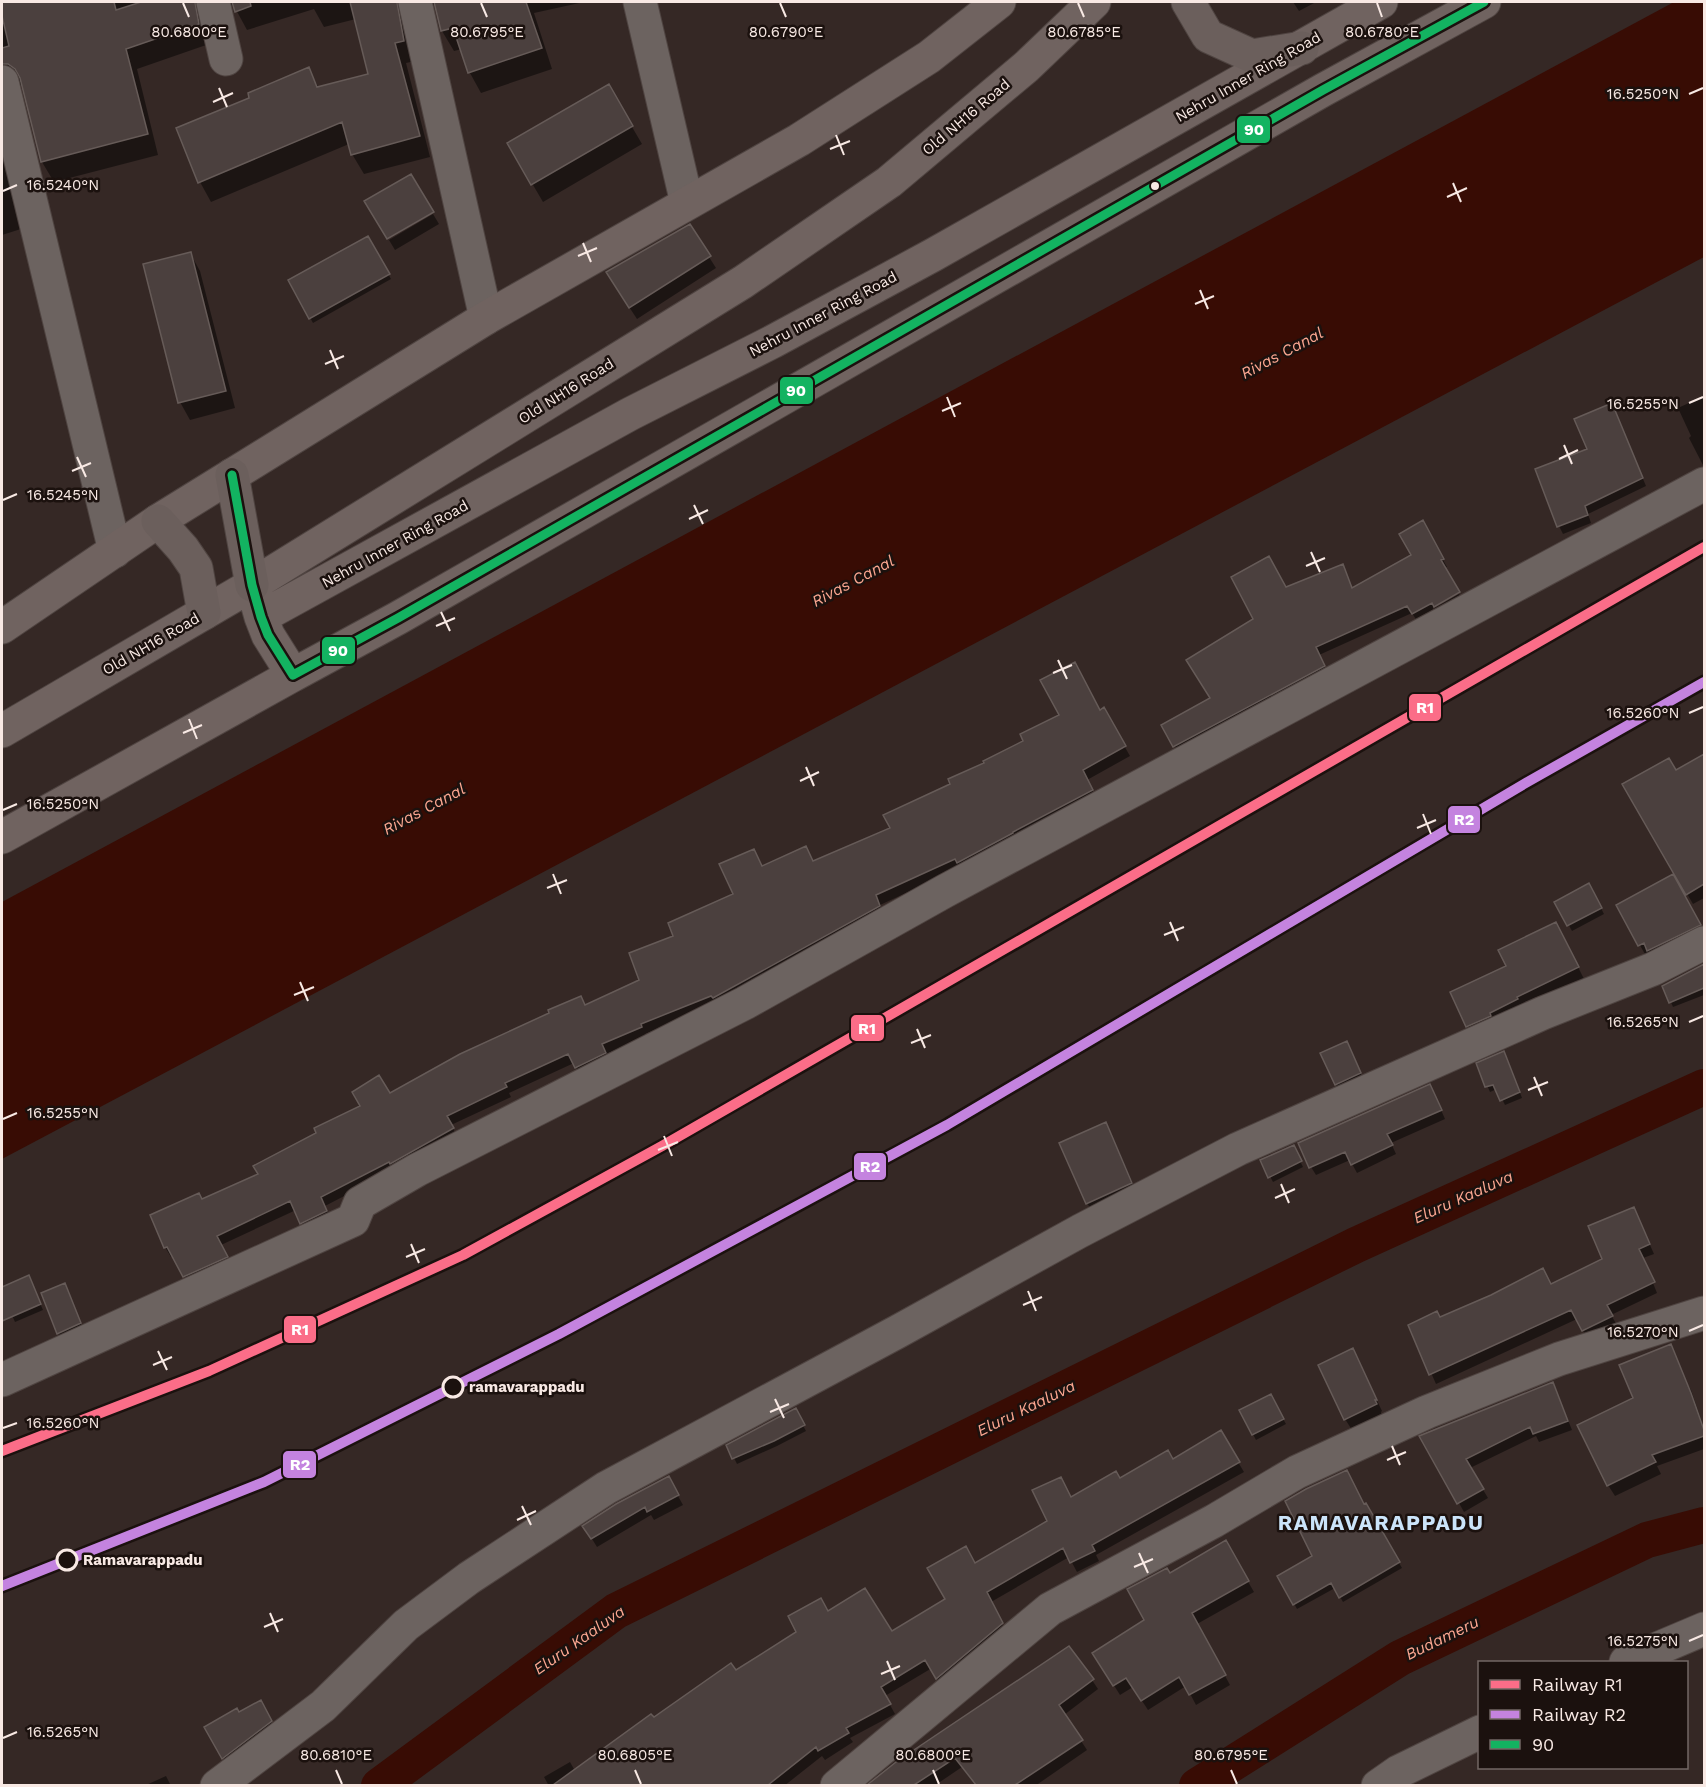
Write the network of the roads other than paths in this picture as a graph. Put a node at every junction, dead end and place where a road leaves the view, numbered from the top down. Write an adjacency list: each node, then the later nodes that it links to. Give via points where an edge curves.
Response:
1 (213, 2): 10 (street)
2 (415, 2): 13 (street)
3 (640, 2): 12 (street)
4 (999, 2): 12 (main road, via 929,57 799,140)
5 (1094, 2): 18 (main road, Old NH16 Road, via 1026,67 889,182 743,282)
6 (1188, 2): 9 (highway, via 1208,36 1252,56)
7 (1381, 2): 9 (main road, Nehru Inner Ring Road)
8 (1484, 2): 22 (main road)
9 (1302, 48): 20 (main road, Nehru Inner Ring Road, via 933,255 630,414)
10 (226, 59)
11 (2, 82): 17 (street)
12 (687, 203): 13 (main road)
13 (486, 318): 14 (main road)
14 (232, 475): 16 (main road); 18 (highway)
15 (1704, 484): 27 (street, via 945,891 745,1003 417,1170 360,1203 353,1220)
16 (158, 521): 17 (main road); 19 (highway, via 196,568)
17 (115, 551): 21 (main road)
18 (252, 585): 19 (main road, Old NH16 Road); 20 (main road)
19 (204, 613): 23 (main road, Old NH16 Road)
20 (261, 617): 22 (main road)
21 (2, 627)
22 (293, 675): 24 (main road)
23 (2, 731)
24 (2, 837)
25 (1704, 943): 31 (street, via 1653,969 1543,1013 1238,1149 606,1488 469,1578 406,1625 323,1706)
26 (1704, 1313): 32 (street, via 1559,1359 1427,1412 1297,1472 1050,1609)
27 (2, 1380)
28 (1704, 1629): 29 (street)
29 (1628, 1661)
30 (1478, 1732): 33 (street)
31 (218, 1785)
32 (837, 1785)
33 (1378, 1785)

